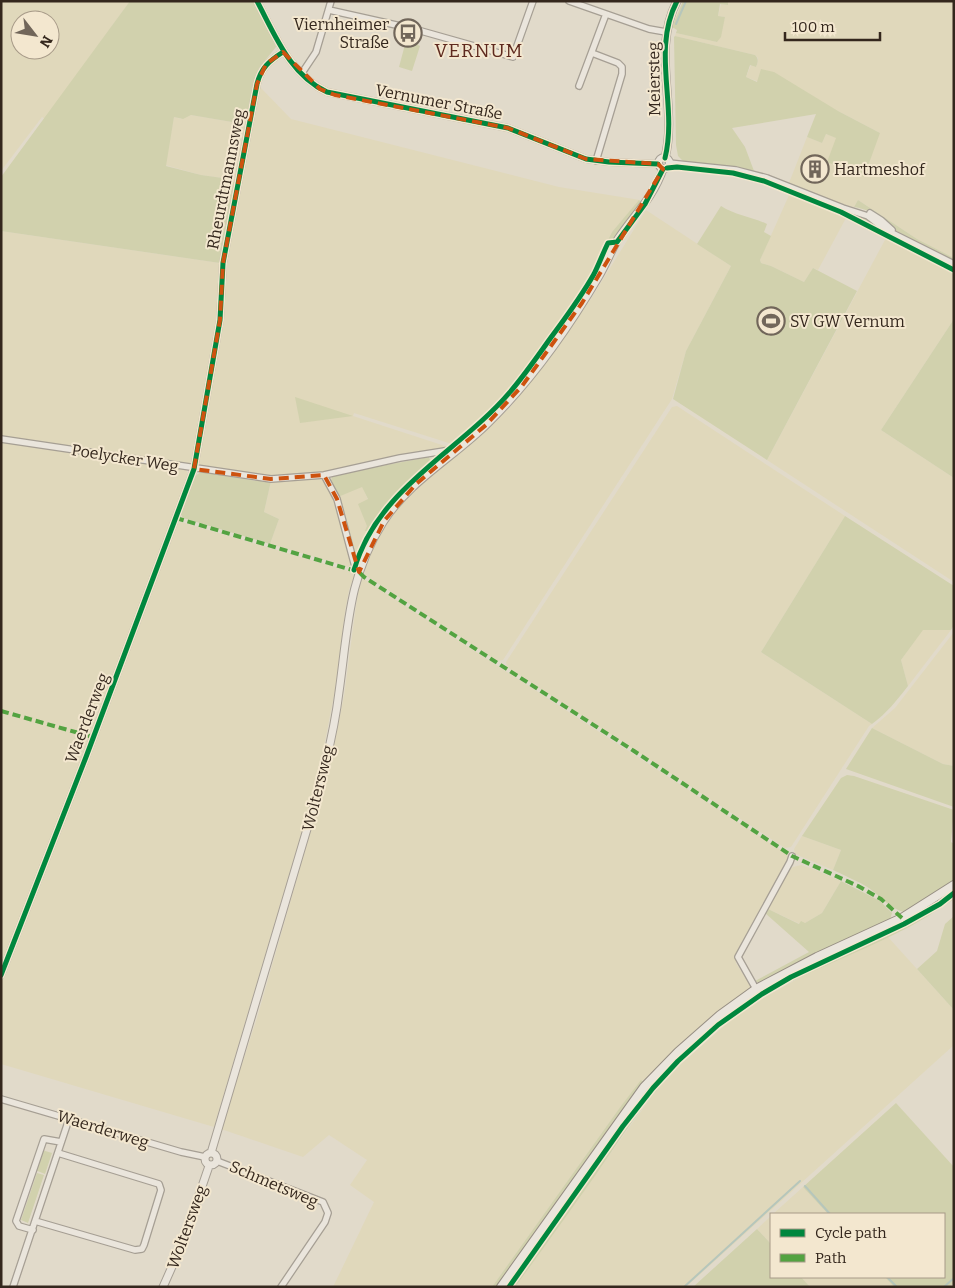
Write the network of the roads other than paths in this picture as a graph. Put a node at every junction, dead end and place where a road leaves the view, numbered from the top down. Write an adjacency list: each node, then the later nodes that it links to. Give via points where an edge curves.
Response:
1 (257, 1): 9 (street, Vernumer Straße)
2 (331, 1): 6 (street)
3 (533, 1): 6 (street, via 513,57 419,30)
4 (569, 1): 7 (street)
5 (677, 1): 8 (street, Meiersteg)
6 (329, 10): 11 (street, via 316,52)
7 (606, 14): 8 (street); 10 (street)
8 (666, 32): 13 (street, Meiersteg)
9 (283, 52): 11 (street, Vernumer Straße); 19 (street, Rheurdtmannsweg, via 266,64 257,84 223,263 220,320)
10 (592, 53): 12 (street); 14 (street, via 622,66)
11 (302, 73): 14 (street, Vernumer Straße, via 320,89 335,95 508,128 567,153)
12 (579, 86)
13 (667, 160): 15 (street, via 661,158); 16 (street, via 747,172 843,208 870,214 898,235)
14 (596, 161): 15 (street, Vernumer Straße)
15 (660, 167): 18 (street, via 649,196 617,242 586,298 498,413)
16 (954, 264)
17 (1, 439): 19 (street, Poelycker Weg)
18 (457, 449): 20 (street, Poelycker Weg); 21 (street, Woltersweg, via 398,503 368,549)
19 (194, 469): 20 (street, Poelycker Weg, via 271,479); 24 (street, Waerderweg)
20 (324, 475): 21 (street, via 337,499)
21 (359, 572): 30 (street, Woltersweg, via 353,591 327,760)
22 (792, 856): 25 (street, via 738,957)
23 (954, 885): 25 (main road, via 902,918)
24 (1, 976)
25 (756, 989): 39 (main road, via 720,1014 644,1087)
26 (1, 1099): 27 (street, Waerderweg)
27 (69, 1119): 28 (street); 31 (street, Waerderweg)
28 (61, 1142): 29 (street); 35 (street, via 44,1139 16,1221 19,1226)
29 (58, 1153): 34 (street); 34 (street, via 160,1184 144,1245 142,1249 135,1250)
30 (211, 1153): 31 (street); 32 (street)
31 (204, 1157): 33 (street)
32 (217, 1161): 33 (street); 38 (street, Schmetsweg, via 323,1202 328,1213 325,1222)
33 (209, 1166): 37 (street, Woltersweg, via 184,1242)
34 (36, 1221): 35 (street)
35 (33, 1230): 36 (street)
36 (13, 1287)
37 (162, 1287)
38 (281, 1287)
39 (501, 1287)

